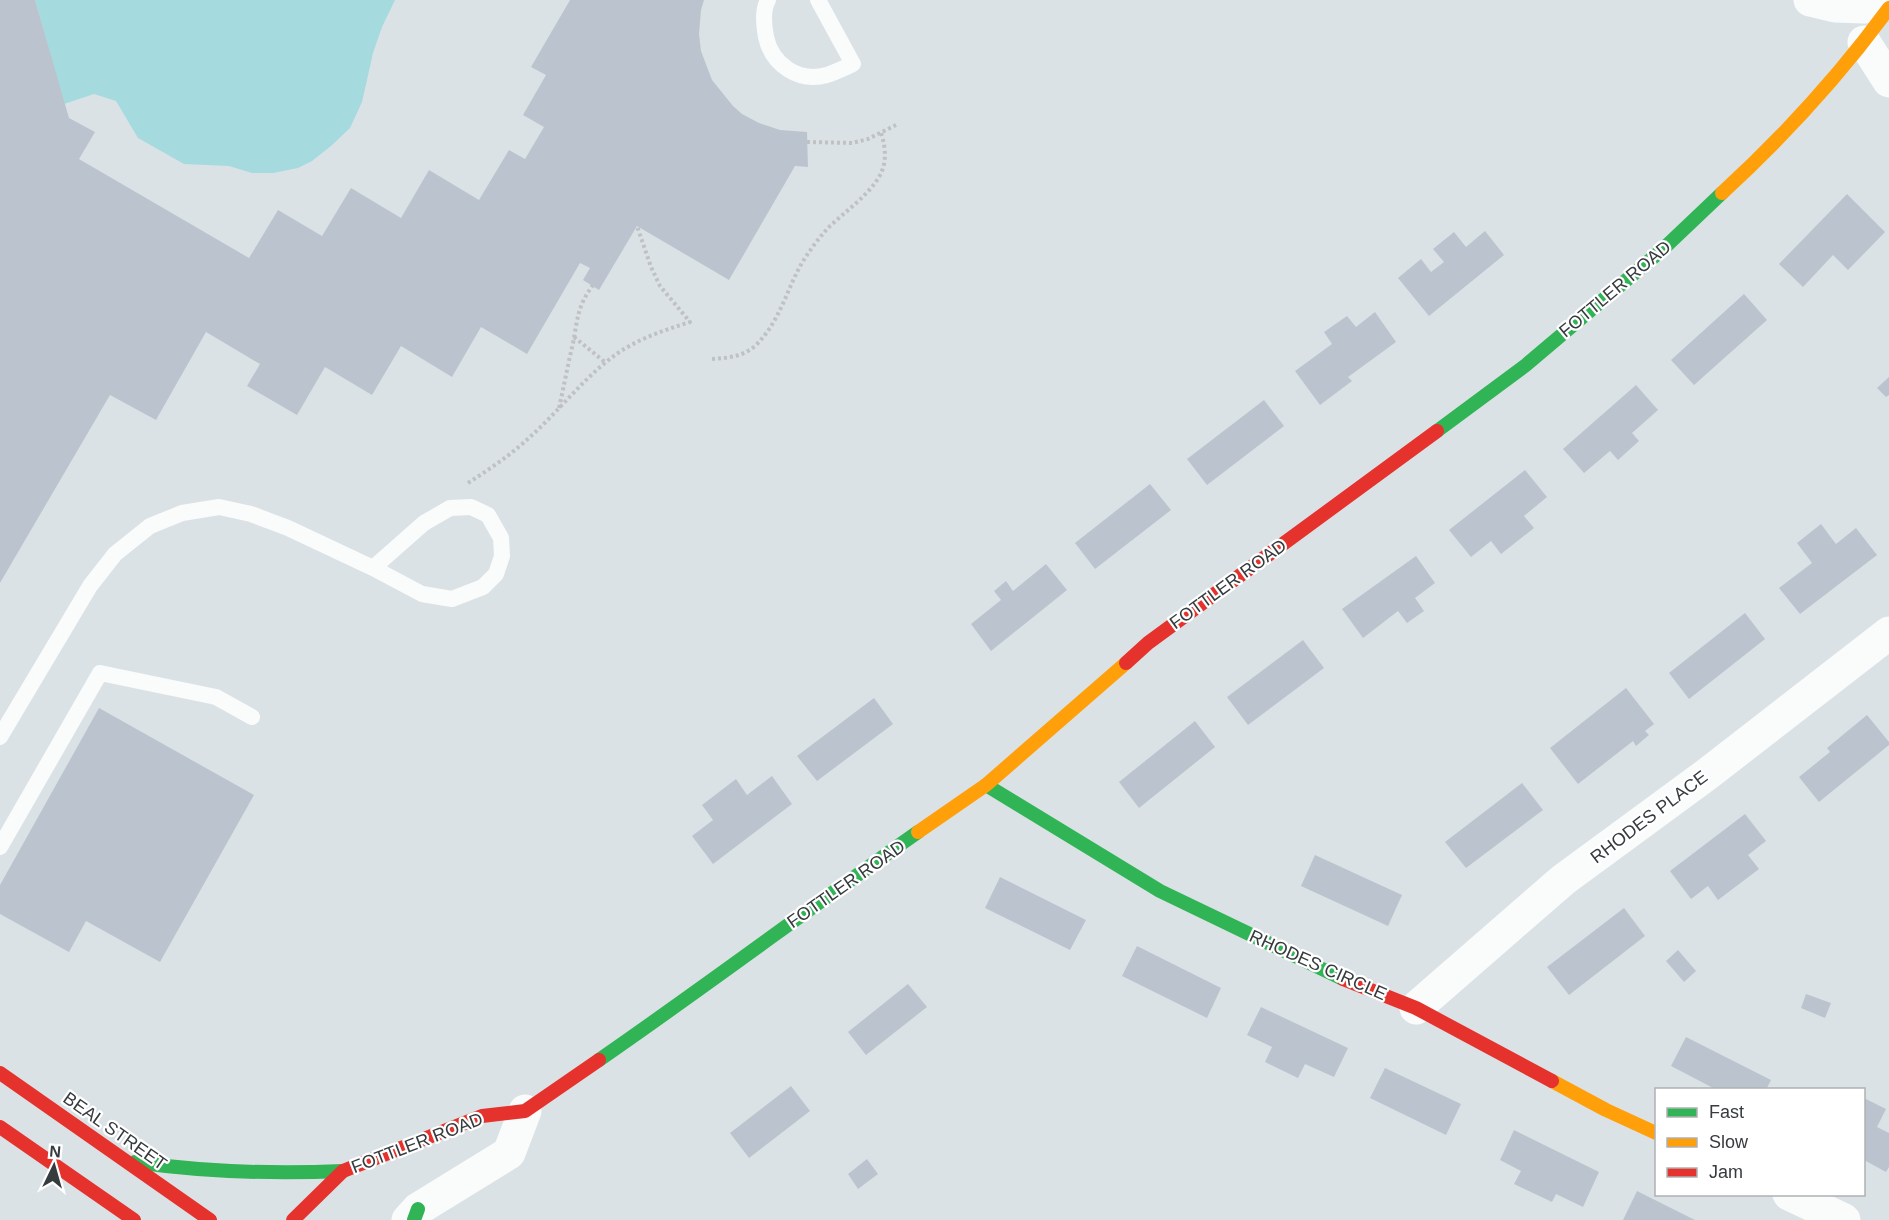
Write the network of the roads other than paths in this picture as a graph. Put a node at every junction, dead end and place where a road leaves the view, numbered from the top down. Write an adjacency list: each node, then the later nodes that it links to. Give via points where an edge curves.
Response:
1 (768, 0): 2 (lane, via 764,25 767,44 776,60 790,72 806,76 825,75 853,64)
2 (818, 0)
3 (1810, 0): 4 (street, via 1835,6)
4 (1889, 6): 5 (street, FOTTLER ROAD)
5 (1864, 42): 6 (street); 11 (street, FOTTLER ROAD, via 1762,156 1653,258 1526,365 1148,643)
6 (1889, 81)
7 (373, 568): 7 (lane, via 422,594 452,599 483,587 496,574 502,556 501,538 488,515 471,507 450,508 424,523); 10 (lane, via 288,528 219,507 182,513 150,526 115,554 90,586)
8 (1889, 633): 13 (street, RHODES PLACE, via 1563,880)
9 (252, 717): 12 (lane, via 216,697 100,673)
10 (0, 737)
11 (986, 785): 13 (street, RHODES CIRCLE, via 1160,891 1331,974); 15 (street, FOTTLER ROAD)
12 (0, 847)
13 (1416, 1008): 17 (street, RHODES CIRCLE)
14 (0, 1073): 18 (street, BEAL STREET)
15 (525, 1111): 19 (street, FOTTLER ROAD, via 482,1116); 21 (street, via 509,1153)
16 (0, 1127): 22 (street)
17 (1655, 1133)
18 (128, 1161): 19 (street, via 175,1169 271,1174); 23 (street, BEAL STREET)
19 (343, 1171): 24 (street, FOTTLER ROAD)
20 (1794, 1196): 25 (street)
21 (413, 1216)
22 (134, 1220)
23 (210, 1220)
24 (293, 1220)
25 (1844, 1220)

